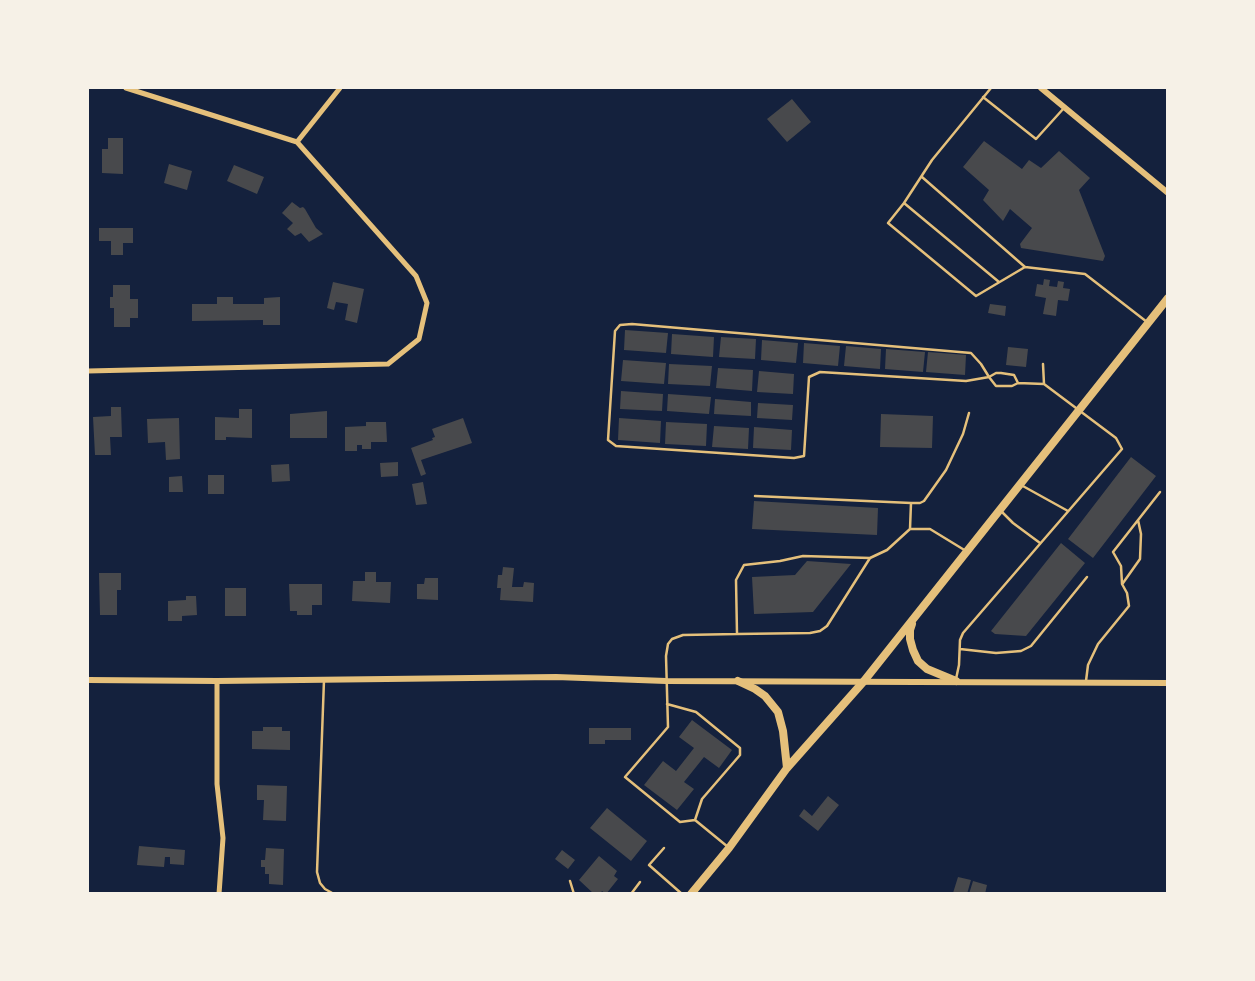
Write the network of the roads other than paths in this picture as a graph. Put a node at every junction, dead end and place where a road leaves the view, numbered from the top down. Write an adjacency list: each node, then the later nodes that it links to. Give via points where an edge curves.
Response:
1 (126, 88): 7 (street)
2 (340, 88): 7 (street)
3 (991, 88): 5 (lane)
4 (1041, 88): 6 (street)
5 (983, 97): 6 (lane, via 1036,138); 8 (lane)
6 (1065, 107): 9 (street)
7 (297, 142): 16 (street, via 416,276 426,303 419,340 388,364)
8 (922, 177): 10 (lane); 11 (lane)
9 (1168, 193)
10 (904, 203): 12 (lane); 12 (lane, via 888,223 976,296)
11 (1025, 267): 12 (lane); 14 (lane, via 1084,274)
12 (1000, 282)
13 (1168, 298): 14 (main road)
14 (1148, 323): 20 (main road)
15 (1043, 364): 19 (lane)
16 (88, 371)
17 (989, 377): 17 (lane, via 966,381 820,372 808,377 804,456 794,458 616,446 608,440 615,331 620,325 971,353); 18 (lane, via 996,386); 18 (lane, via 1014,375)
18 (1018, 383): 19 (lane)
19 (1044, 384): 20 (lane)
20 (1079, 410): 22 (main road); 27 (lane, via 1116,438 1122,449)
21 (969, 413): 25 (lane, via 946,470 924,501)
22 (1020, 484): 26 (main road); 27 (lane)
23 (1160, 492): 28 (lane)
24 (755, 496): 25 (lane)
25 (911, 503): 29 (lane)
26 (1000, 510): 30 (lane); 31 (main road)
27 (1068, 511): 30 (lane)
28 (1138, 520): 34 (lane, via 1142,534 1140,559); 34 (lane, via 1113,552 1121,566)
29 (910, 529): 31 (lane, via 930,529); 32 (lane, via 888,550)
30 (1040, 543): 37 (lane, via 963,632)
31 (967, 552): 35 (main road)
32 (870, 558): 36 (lane, via 827,626 820,631); 36 (lane, via 803,556 744,565 736,580)
33 (1086, 577): 37 (lane, via 1031,646 1021,651 996,653)
34 (1122, 584): 45 (lane, via 1128,606 1098,644 1088,665)
35 (913, 619): 43 (main road); 44 (main road, via 910,639 918,661 927,669)
36 (737, 634): 41 (lane, via 683,634 672,639 666,656)
37 (960, 649): 44 (lane)
38 (324, 679): 40 (street); 41 (street, via 556,677); 55 (lane, via 317,872 320,883)
39 (88, 680): 40 (street)
40 (217, 681): 54 (street, via 217,784 223,838)
41 (666, 681): 42 (street); 47 (lane)
42 (738, 681): 43 (street); 48 (main road, via 765,696 778,712)
43 (864, 681): 44 (street); 48 (main road)
44 (956, 682): 45 (street)
45 (1086, 682): 46 (street)
46 (1168, 683)
47 (667, 704): 49 (lane, via 696,712 740,748 740,755 702,799); 49 (lane, via 668,727 625,777 680,822)
48 (787, 768): 51 (main road)
49 (695, 820): 51 (lane)
50 (664, 848): 58 (lane, via 649,865)
51 (729, 848): 59 (main road)
52 (570, 882): 56 (lane)
53 (640, 882): 57 (lane)
54 (219, 894)
55 (334, 894)
56 (574, 894)
57 (631, 894)
58 (682, 894)
59 (691, 894)

